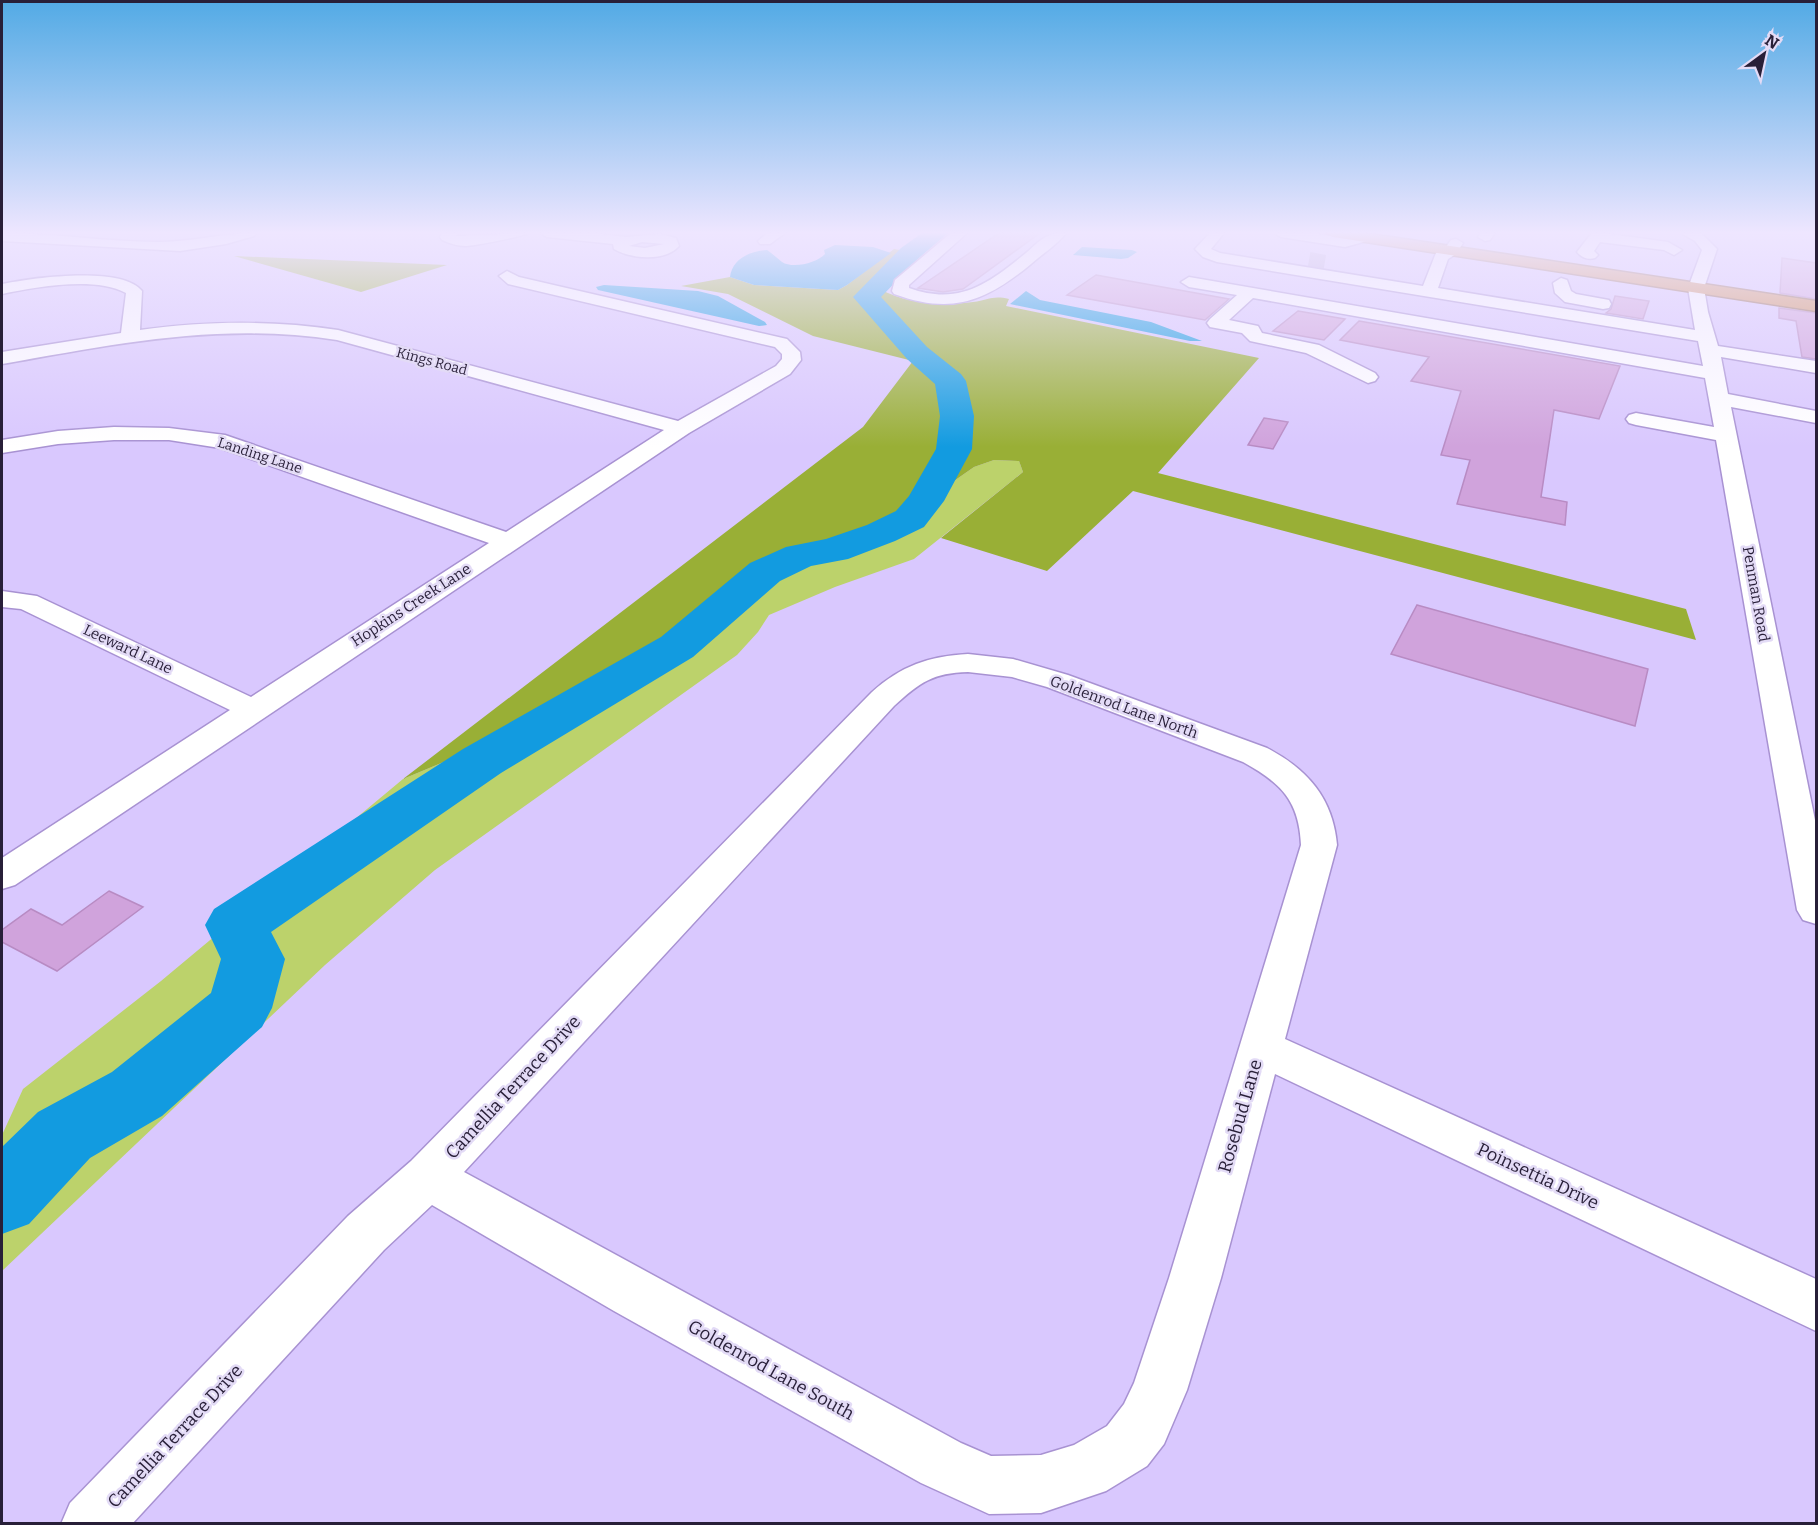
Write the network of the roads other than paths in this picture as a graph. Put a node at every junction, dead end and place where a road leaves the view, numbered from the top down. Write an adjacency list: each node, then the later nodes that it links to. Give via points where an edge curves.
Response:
1 (133, 304): 12 (street)
2 (614, 304): 20 (street, Hopkins Creek Lane, via 781,343 791,352 792,360 783,370)
3 (1236, 304): 11 (street, via 1216,323)
4 (1277, 304): 11 (street)
5 (1316, 304): 9 (street)
6 (1490, 304): 14 (street)
7 (1645, 304): 14 (street, via 1655,305)
8 (1702, 304): 14 (street, Penman Road)
9 (1359, 312): 10 (street); 14 (street)
10 (1344, 326)
11 (1252, 330): 13 (street, via 1320,343); 17 (street, via 1252,336 1312,349)
12 (130, 338): 15 (street, Kings Road); 20 (street, Kings Road, via 241,327 315,330)
13 (1329, 341)
14 (1711, 356): 16 (street); 18 (street); 21 (street, Penman Road)
15 (2, 358)
16 (1816, 367)
17 (1368, 377)
18 (1816, 417)
19 (1636, 419): 21 (street)
20 (681, 428): 23 (street, Hopkins Creek Lane)
21 (1727, 436): 29 (street, Penman Road)
22 (2, 446): 23 (street, Landing Lane, via 103,433 201,437)
23 (508, 541): 26 (street, Hopkins Creek Lane)
24 (2, 599): 26 (street, Leeward Lane, via 27,602)
25 (943, 664): 27 (street, Goldenrod Lane North, via 1008,666 1079,689 1255,755); 31 (street, Camellia Terrace Drive, via 920,671 882,699)
26 (252, 709): 28 (street, Hopkins Creek Lane)
27 (1296, 782): 30 (street, Rosebud Lane, via 1308,798 1319,827 1318,845)
28 (2, 876)
29 (1816, 910)
30 (1260, 1047): 32 (street, Poinsettia Drive); 33 (street, Rosebud Lane, via 1159,1390 1144,1424)
31 (428, 1177): 33 (street, Goldenrod Lane South, via 910,1446 989,1485 1041,1484 1086,1471); 34 (street, Camellia Terrace Drive, via 366,1233)
32 (1816, 1305)
33 (1127, 1446)
34 (91, 1524)

